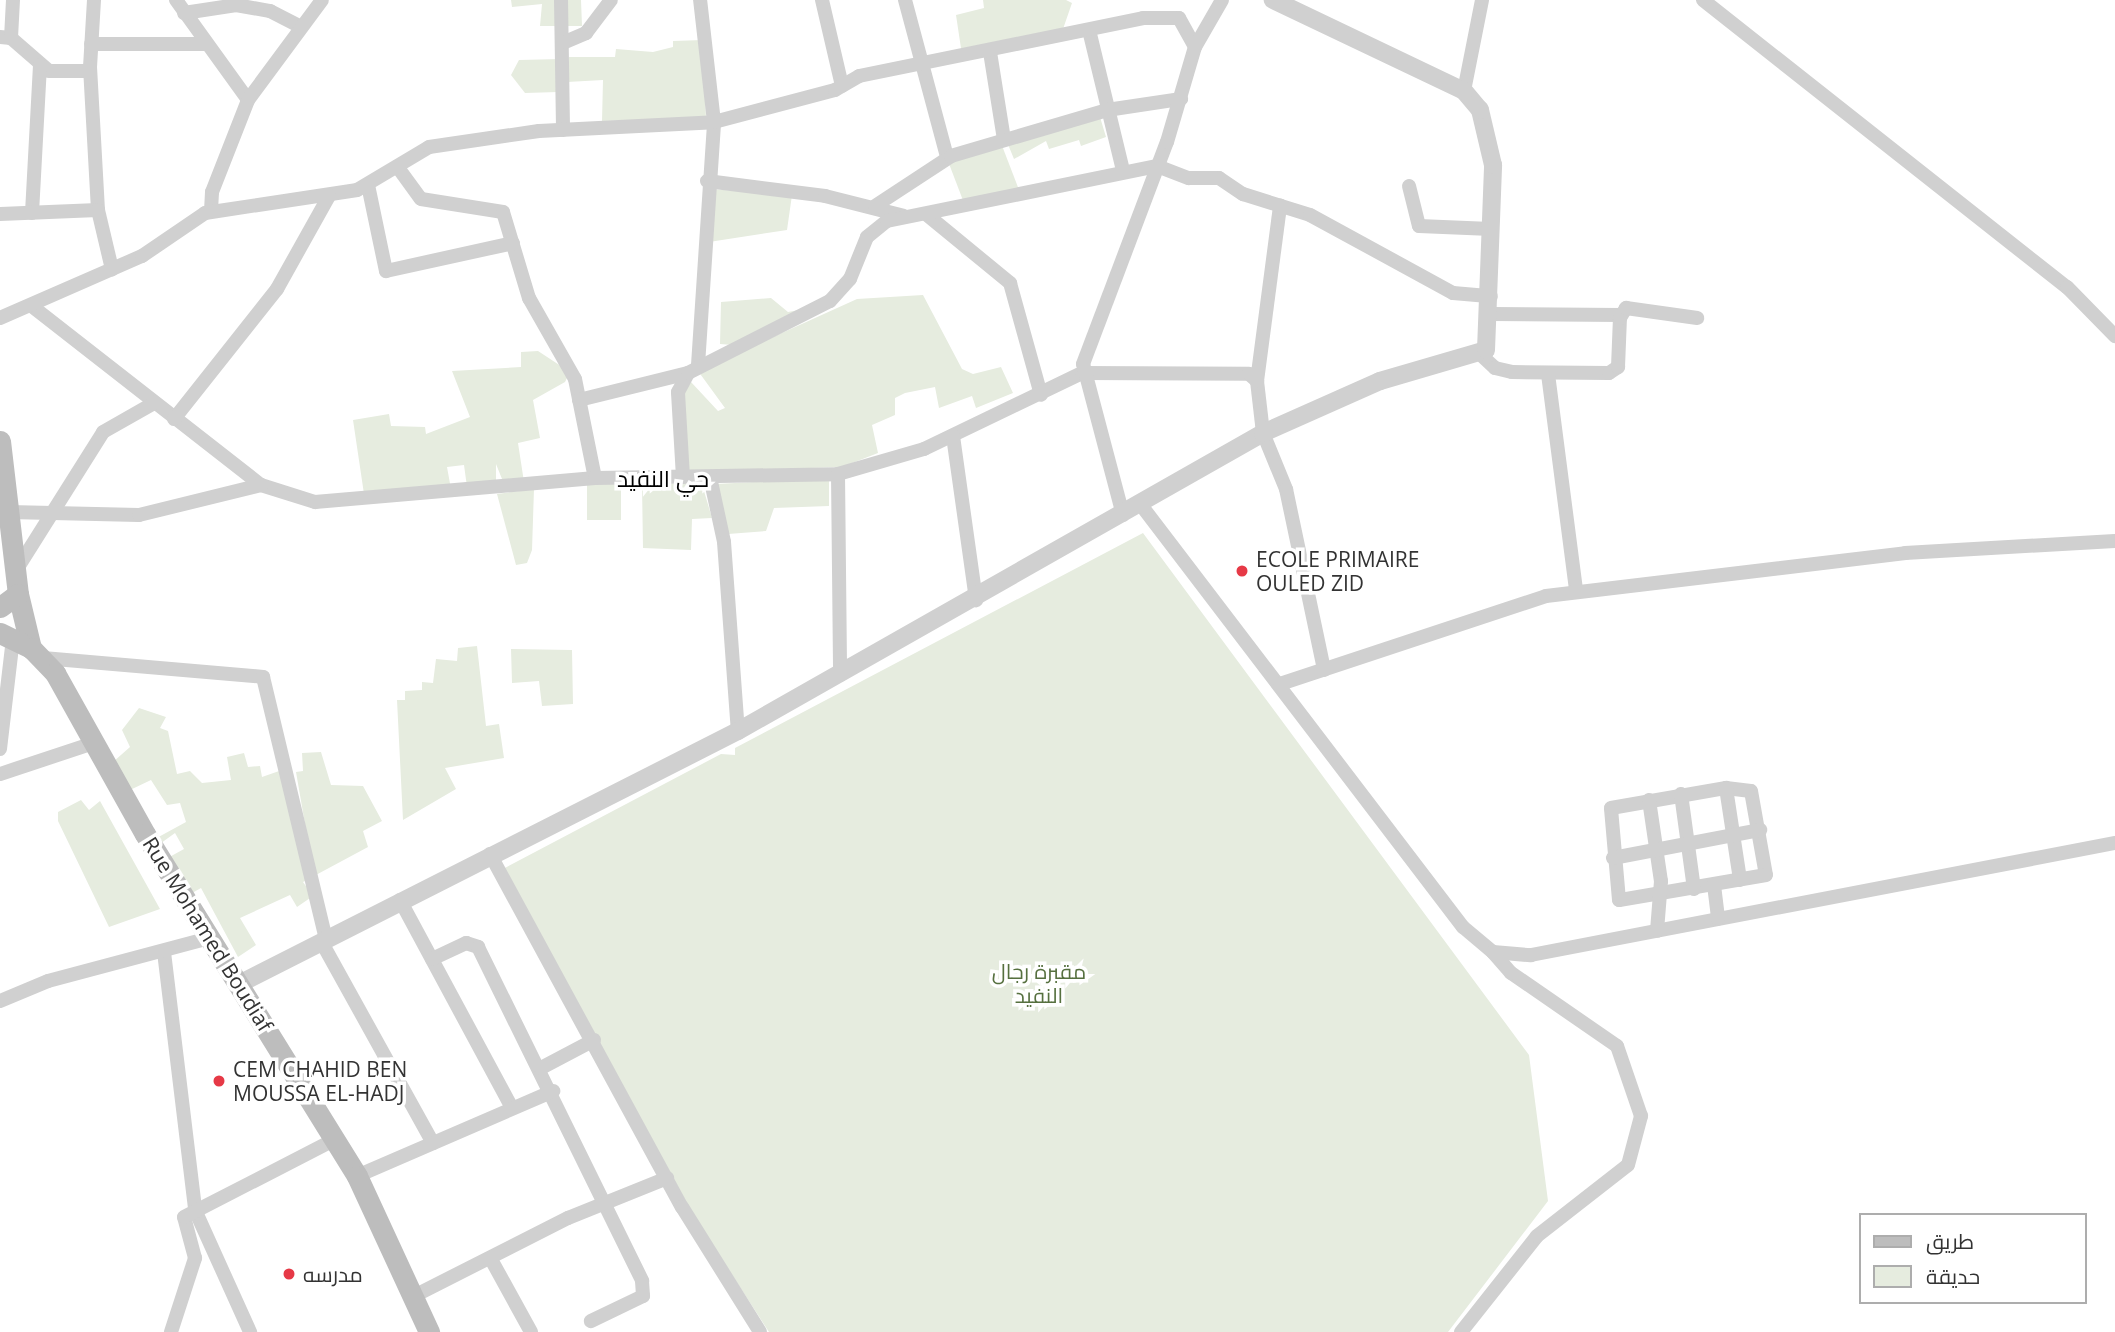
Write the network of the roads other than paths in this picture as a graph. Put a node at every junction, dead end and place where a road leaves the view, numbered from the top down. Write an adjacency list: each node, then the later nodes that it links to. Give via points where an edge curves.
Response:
1 (13, 0): 17 (street)
2 (94, 0): 19 (street)
3 (176, 0): 14 (street)
4 (322, 0): 15 (street)
5 (561, 0): 18 (street)
6 (611, 0): 18 (street, via 586,33)
7 (700, 0): 31 (street)
8 (822, 0): 26 (street)
9 (905, 0): 24 (street)
10 (1222, 0): 21 (street)
11 (1272, 0): 27 (street)
12 (1482, 0): 27 (street)
13 (1703, 0): 59 (street, via 2067,286)
14 (184, 13): 15 (street, via 236,5 270,11); 20 (street)
15 (301, 27): 29 (street)
16 (1089, 30): 21 (street, via 1173,15); 22 (street); 30 (street)
17 (5, 38): 23 (street)
18 (565, 42): 32 (street)
19 (91, 44): 20 (street); 25 (street)
20 (205, 44): 29 (street)
21 (1195, 47): 28 (street)
22 (990, 52): 24 (street); 33 (street)
23 (40, 65): 25 (street, via 49,71); 46 (street)
24 (922, 65): 26 (street, via 859,76); 34 (street)
25 (90, 71): 44 (street)
26 (842, 86): 31 (street)
27 (1464, 91): 50 (street, via 1480,110 1490,140)
28 (1181, 99): 30 (street); 35 (street)
29 (247, 100): 45 (street, via 214,183)
30 (1107, 110): 33 (street); 37 (street)
31 (713, 122): 32 (street); 38 (street)
32 (563, 130): 36 (street, via 429,147)
33 (1004, 139): 34 (street)
34 (947, 157): 42 (street)
35 (1157, 166): 37 (street); 43 (street, via 1189,178 1219,178); 62 (street)
36 (399, 169): 39 (street); 51 (street, via 421,199 500,209)
37 (1123, 171): 48 (street)
38 (707, 181): 42 (street); 61 (street)
39 (368, 185): 41 (street); 51 (street, via 386,271)
40 (1409, 186): 50 (street, via 1419,226)
41 (329, 196): 45 (street); 68 (street, via 277,289)
42 (874, 206): 49 (street)
43 (1280, 206): 53 (street, via 1322,220 1445,289); 64 (street)
44 (98, 210): 46 (street); 52 (street)
45 (211, 211): 52 (street, via 158,248)
46 (32, 213): 47 (street)
47 (0, 214)
48 (926, 214): 49 (street); 65 (street, via 1010,283)
49 (907, 217): 61 (street, via 872,230 850,279 830,301)
50 (1491, 229): 53 (street)
51 (513, 243): 66 (street, via 530,298 567,357)
52 (112, 269): 54 (street)
53 (1491, 296): 55 (street)
54 (33, 307): 57 (street); 67 (street)
55 (1492, 314): 56 (street); 60 (street, via 1489,344)
56 (1621, 315): 58 (street, via 1629,307); 63 (street, via 1615,371)
57 (0, 318)
58 (1697, 318)
59 (2115, 336)
60 (1481, 355): 63 (street, via 1499,369); 69 (street, via 1380,381)
61 (693, 369): 66 (street); 73 (street, via 678,392)
62 (1082, 373): 64 (street, via 1245,373); 65 (street); 80 (street)
63 (1548, 374): 83 (street)
64 (1257, 381): 69 (street)
65 (1041, 395): 70 (street)
66 (579, 400): 75 (street)
67 (154, 403): 68 (street); 79 (street, via 103,432)
68 (174, 419): 76 (street)
69 (1264, 433): 77 (street); 88 (street, via 1286,489)
70 (953, 436): 72 (street); 85 (street)
71 (0, 441): 78 (main road, Rue Mohamed Boudiaf)
72 (838, 474): 74 (street); 89 (street)
73 (683, 477): 74 (street); 75 (street)
74 (710, 477): 91 (street, via 724,542)
75 (595, 478): 76 (street, via 315,502)
76 (261, 485): 79 (street, via 139,514)
77 (1141, 505): 80 (street); 90 (street)
78 (9, 512): 79 (street); 82 (main road, Rue Mohamed Boudiaf)
79 (47, 513): 82 (street)
80 (1123, 515): 85 (street)
81 (2115, 541): 83 (street, via 1905,553)
82 (15, 572): 84 (main road, Rue Mohamed Boudiaf)
83 (1576, 592): 88 (street, via 1508,605)
84 (18, 594): 86 (main road); 87 (main road, Rue Mohamed Boudiaf)
85 (976, 600): 89 (street)
86 (0, 607)
87 (22, 644): 92 (main road, Rue Mohamed Boudiaf); 93 (street); 113 (street, via 263,677)
88 (1324, 670): 90 (street)
89 (840, 676): 91 (street)
90 (1280, 684): 115 (street, via 1463,927)
91 (738, 731): 103 (street)
92 (94, 743): 94 (street); 112 (main road, Rue Mohamed Boudiaf)
93 (0, 749)
94 (0, 774)
95 (1726, 788): 96 (street); 98 (street, via 1749,789); 99 (street)
96 (1681, 794): 97 (street); 100 (street)
97 (1649, 800): 102 (street); 104 (street, via 1611,808)
98 (1760, 830): 99 (street); 105 (street, via 1767,873)
99 (1734, 834): 100 (street); 105 (street)
100 (1687, 843): 102 (street); 107 (street)
101 (2115, 843): 110 (street)
102 (1657, 849): 104 (street); 108 (street)
103 (490, 854): 109 (street); 119 (street)
104 (1613, 858): 108 (street, via 1619,900)
105 (1740, 880): 106 (street)
106 (1714, 886): 107 (street); 110 (street)
107 (1694, 889): 108 (street)
108 (1657, 897): 111 (street)
109 (400, 900): 113 (street); 116 (street)
110 (1718, 919): 111 (street)
111 (1657, 931): 115 (street, via 1531,955)
112 (210, 938): 114 (street); 117 (main road, Rue Mohamed Boudiaf)
113 (323, 940): 117 (street); 124 (street)
114 (164, 952): 118 (street, via 48,981); 128 (street)
115 (1493, 952): 137 (street, via 1511,973 1617,1046 1641,1116 1628,1165 1537,1236)
116 (432, 959): 120 (street, via 475,944); 122 (street)
117 (241, 983): 123 (main road, Rue Mohamed Boudiaf)
118 (0, 1001)
119 (594, 1040): 120 (street); 126 (street)
120 (541, 1068): 121 (street)
121 (553, 1091): 122 (street); 127 (street)
122 (512, 1108): 124 (street)
123 (335, 1139): 125 (main road, Rue Mohamed Boudiaf); 128 (street)
124 (433, 1143): 125 (street)
125 (357, 1177): 130 (main road, Rue Mohamed Boudiaf)
126 (667, 1178): 127 (street); 136 (street)
127 (605, 1206): 129 (street, via 545,1229); 131 (street, via 645,1292)
128 (195, 1210): 132 (street, via 183,1222 195,1258); 133 (street)
129 (492, 1261): 130 (street); 135 (street)
130 (414, 1296): 134 (main road, Rue Mohamed Boudiaf)
131 (590, 1321)
132 (171, 1332)
133 (250, 1332)
134 (429, 1332)
135 (530, 1332)
136 (761, 1332)
137 (1461, 1332)

